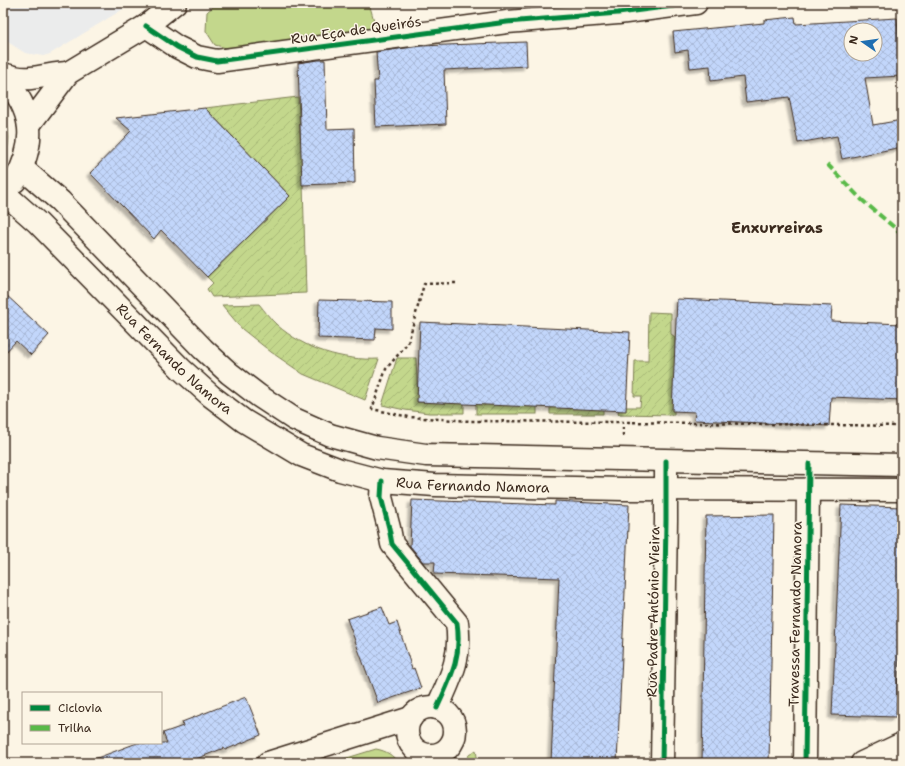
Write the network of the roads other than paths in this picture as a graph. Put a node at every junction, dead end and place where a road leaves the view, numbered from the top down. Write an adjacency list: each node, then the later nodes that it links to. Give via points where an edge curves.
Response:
1 (175, 3): 5 (main road)
2 (541, 3): 4 (main road)
3 (696, 3): 4 (main road, Rua Eça de Queirós, via 618,13)
4 (507, 22): 5 (main road, Rua Eça de Queirós, via 217,61 197,57)
5 (146, 26): 6 (main road)
6 (68, 73): 7 (main road, via 31,78); 8 (main road)
7 (3, 75): 8 (main road, via 24,105)
8 (29, 125): 9 (main road, via 30,140)
9 (22, 168): 10 (main road); 11 (main road, Rua Fernando Namora, via 60,201 229,373 294,419 330,435 377,448 426,455)
10 (4, 193): 14 (main road, Rua Fernando Namora, via 38,223 181,369 216,401 244,422 301,455 340,470)
11 (666, 461): 12 (main road, Rua Fernando Namora); 15 (main road, Rua Padre António Vieira)
12 (809, 464): 13 (main road, Rua Fernando Namora); 16 (main road, Travessa Fernando Namora)
13 (902, 465)
14 (382, 481): 15 (main road, Rua Fernando Namora, via 435,485); 18 (main road, via 381,497 392,544 457,623 458,654 449,683)
15 (667, 489): 16 (main road, Rua Fernando Namora); 22 (main road, Rua Padre António Vieira)
16 (808, 489): 17 (main road, Rua Fernando Namora); 23 (main road, Travessa Fernando Namora)
17 (902, 490)
18 (437, 708): 19 (main road, via 422,708); 19 (main road, via 451,716 455,724 455,740 444,753 429,756 414,749 407,734)
19 (410, 718): 21 (main road)
20 (902, 744): 24 (main road)
21 (268, 763)
22 (662, 763)
23 (805, 763)
24 (862, 763)

